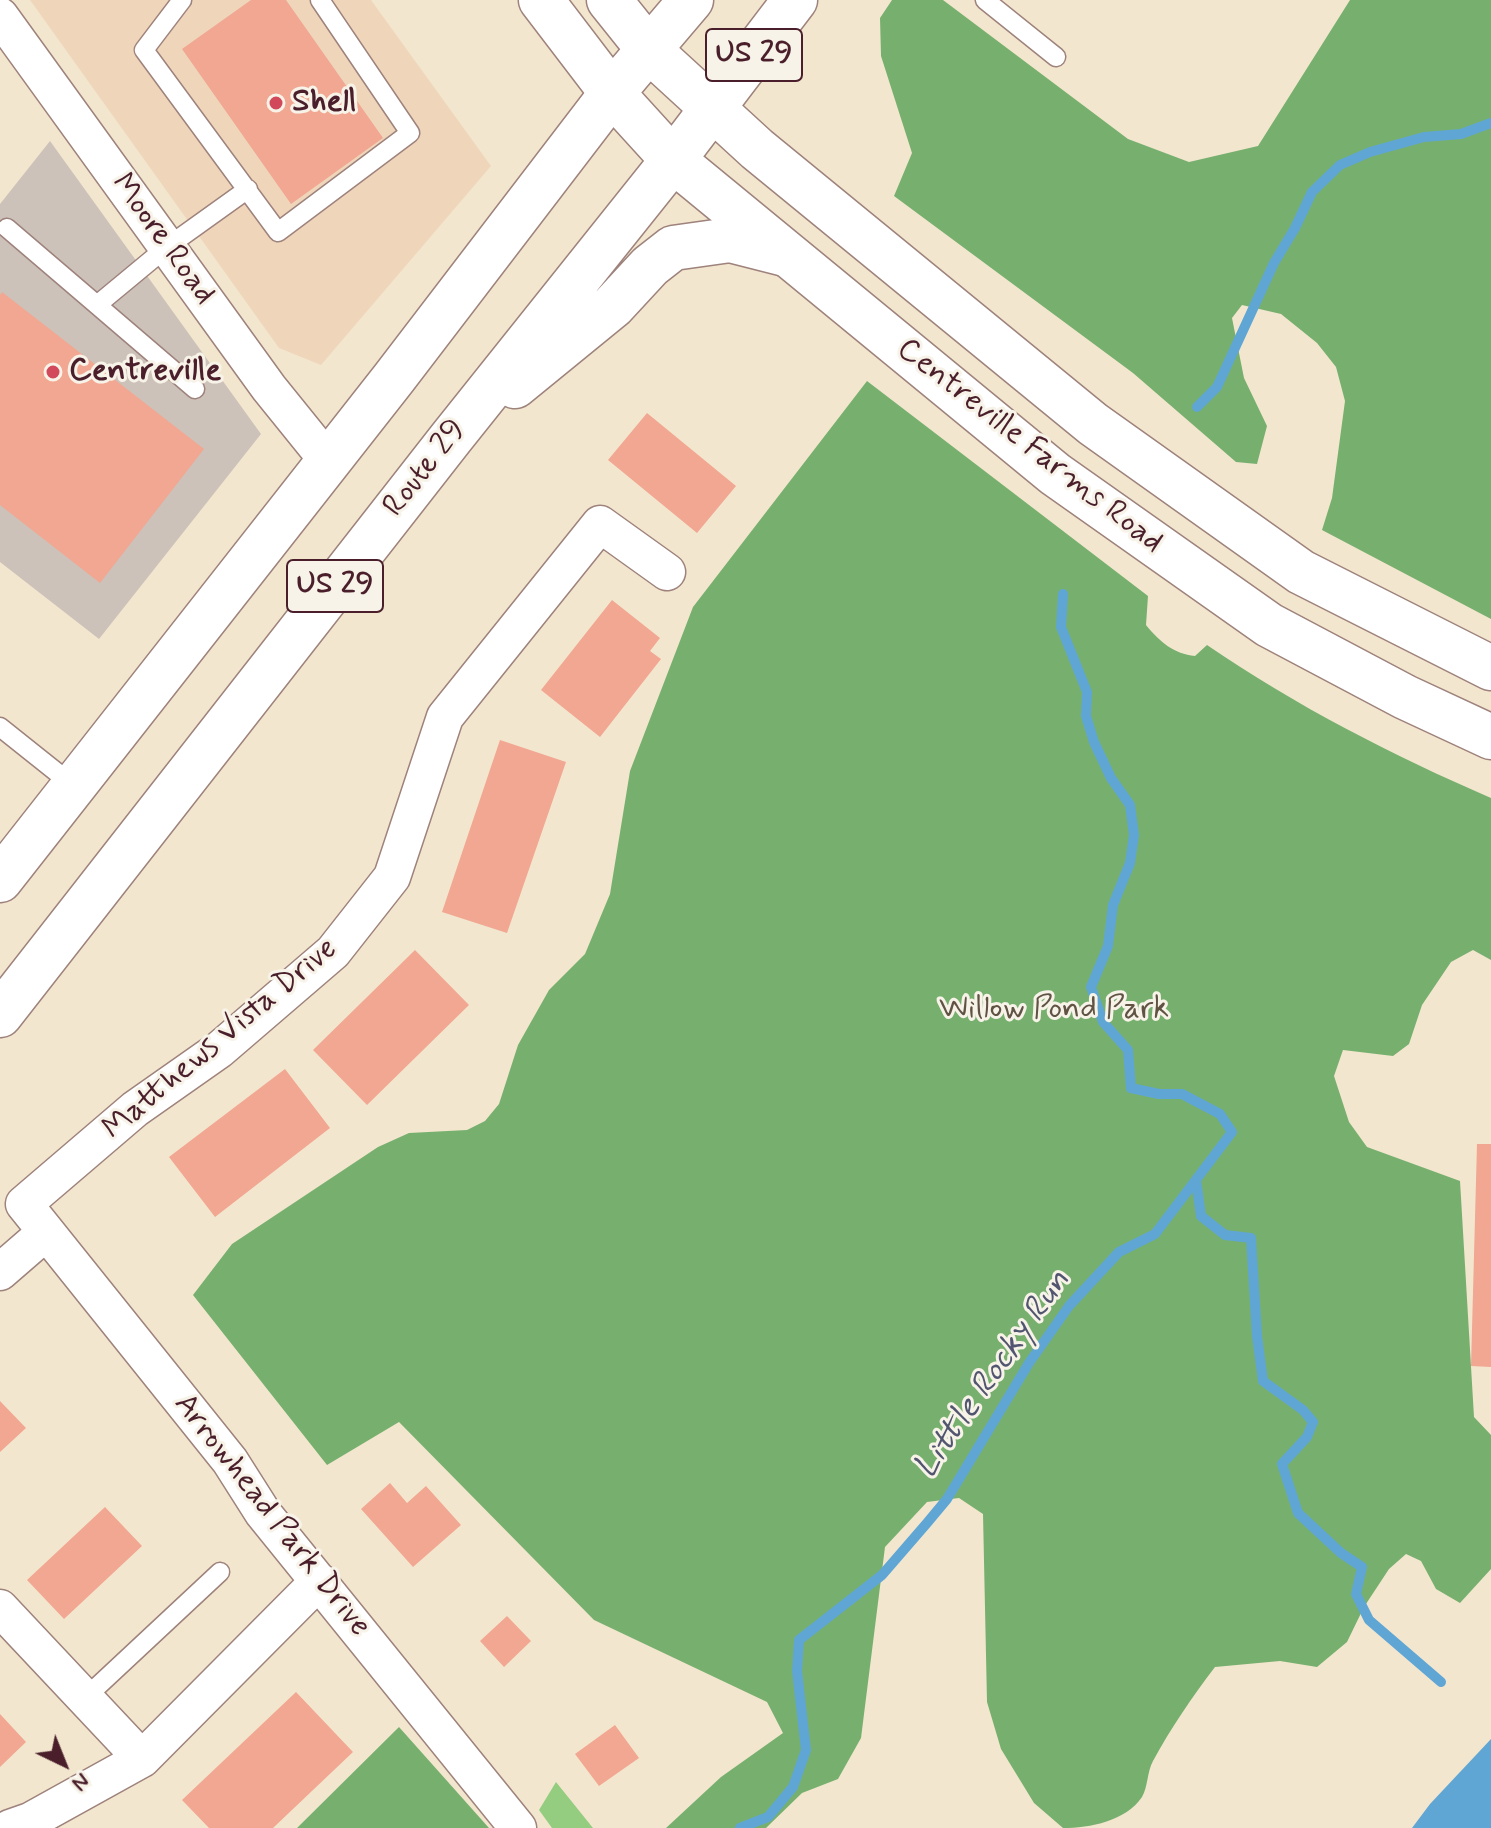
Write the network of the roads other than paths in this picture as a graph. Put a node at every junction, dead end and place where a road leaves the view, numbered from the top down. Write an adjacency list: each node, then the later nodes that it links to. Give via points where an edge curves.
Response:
1 (182, 0): 14 (lane, via 144,50)
2 (320, 0): 14 (lane, via 410,133 278,232)
3 (541, 0): 11 (main road, Centreville Farms Road)
4 (609, 0): 9 (main road, Centreville Farms Road)
5 (691, 0): 9 (main road, US 29)
6 (795, 0): 12 (main road, Route 29 / US 29)
7 (985, 0): 10 (lane)
8 (0, 16): 16 (street, Moore Road)
9 (649, 50): 11 (main road, US 29); 12 (main road, Centreville Farms Road)
10 (1056, 57)
11 (612, 93): 13 (main road, Centreville Farms Road); 21 (main road, US 29)
12 (712, 109): 13 (main road, Route 29 / US 29); 23 (main road, Centreville Farms Road, via 1093,424 1301,572)
13 (673, 160): 17 (main road, Centreville Farms Road); 20 (main road, Route 29 / US 29)
14 (248, 189): 16 (lane)
15 (7, 228): 18 (lane)
16 (167, 247): 18 (lane); 21 (street, Moore Road)
17 (785, 254): 20 (main road, via 730,240 673,248 613,306); 25 (main road, Centreville Farms Road, via 1055,474 1269,625)
18 (97, 305): 19 (lane)
19 (195, 389)
20 (451, 438): 28 (main road, Route 29 / US 29)
21 (328, 461): 26 (main road, US 29)
22 (667, 572): 29 (street, Matthews Vista Drive, via 600,524 445,717 392,877 333,952)
23 (1491, 668)
24 (0, 727): 26 (lane)
25 (1491, 737)
26 (74, 786): 27 (main road, US 29)
27 (0, 880)
28 (0, 1015)
29 (24, 1204): 30 (street, Arrowhead Park Drive)
30 (45, 1233): 31 (street); 33 (street, Arrowhead Park Drive, via 230,1461 263,1513)
31 (0, 1272)
32 (220, 1572): 35 (lane)
33 (319, 1581): 36 (street); 38 (street, Arrowhead Park Drive)
34 (0, 1608): 35 (street)
35 (85, 1698): 36 (street)
36 (142, 1759): 37 (street)
37 (10, 1828)
38 (518, 1828)

